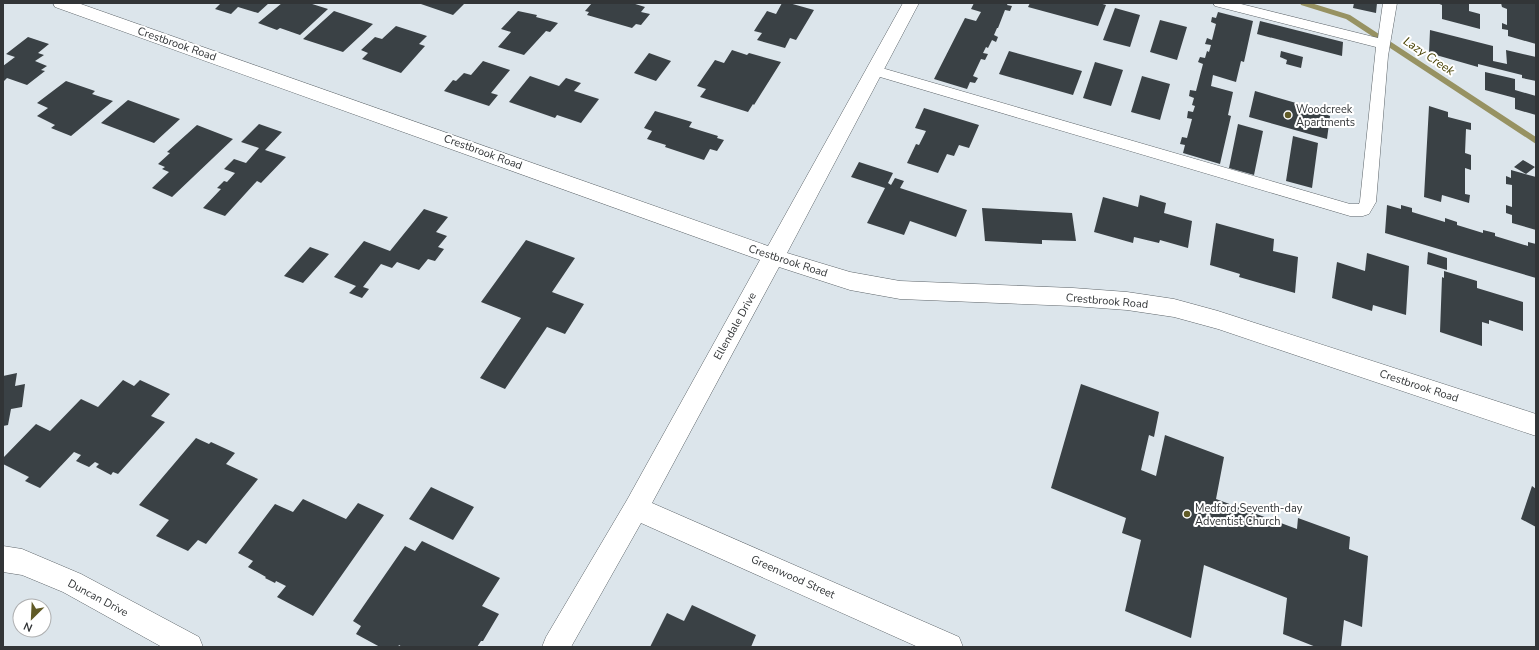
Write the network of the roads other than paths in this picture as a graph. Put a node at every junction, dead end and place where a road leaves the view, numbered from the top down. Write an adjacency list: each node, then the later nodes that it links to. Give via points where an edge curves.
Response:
1 (61, 3): 7 (street, Crestbrook Road)
2 (911, 3): 6 (street, Ellendale Drive)
3 (1220, 3): 5 (lane)
4 (1390, 3): 5 (lane)
5 (1385, 38): 6 (lane, via 1368,202 1363,210 1350,210)
6 (875, 71): 7 (street, Ellendale Drive)
7 (773, 257): 8 (street, Crestbrook Road, via 850,281 900,290 1081,297 1174,308 1218,320); 9 (street, Ellendale Drive)
8 (1536, 425)
9 (636, 508): 12 (street, Ellendale Drive); 13 (street, Greenwood Street)
10 (3, 559): 11 (street, Duncan Drive, via 22,562 72,583)
11 (189, 647)
12 (556, 647)
13 (949, 647)

